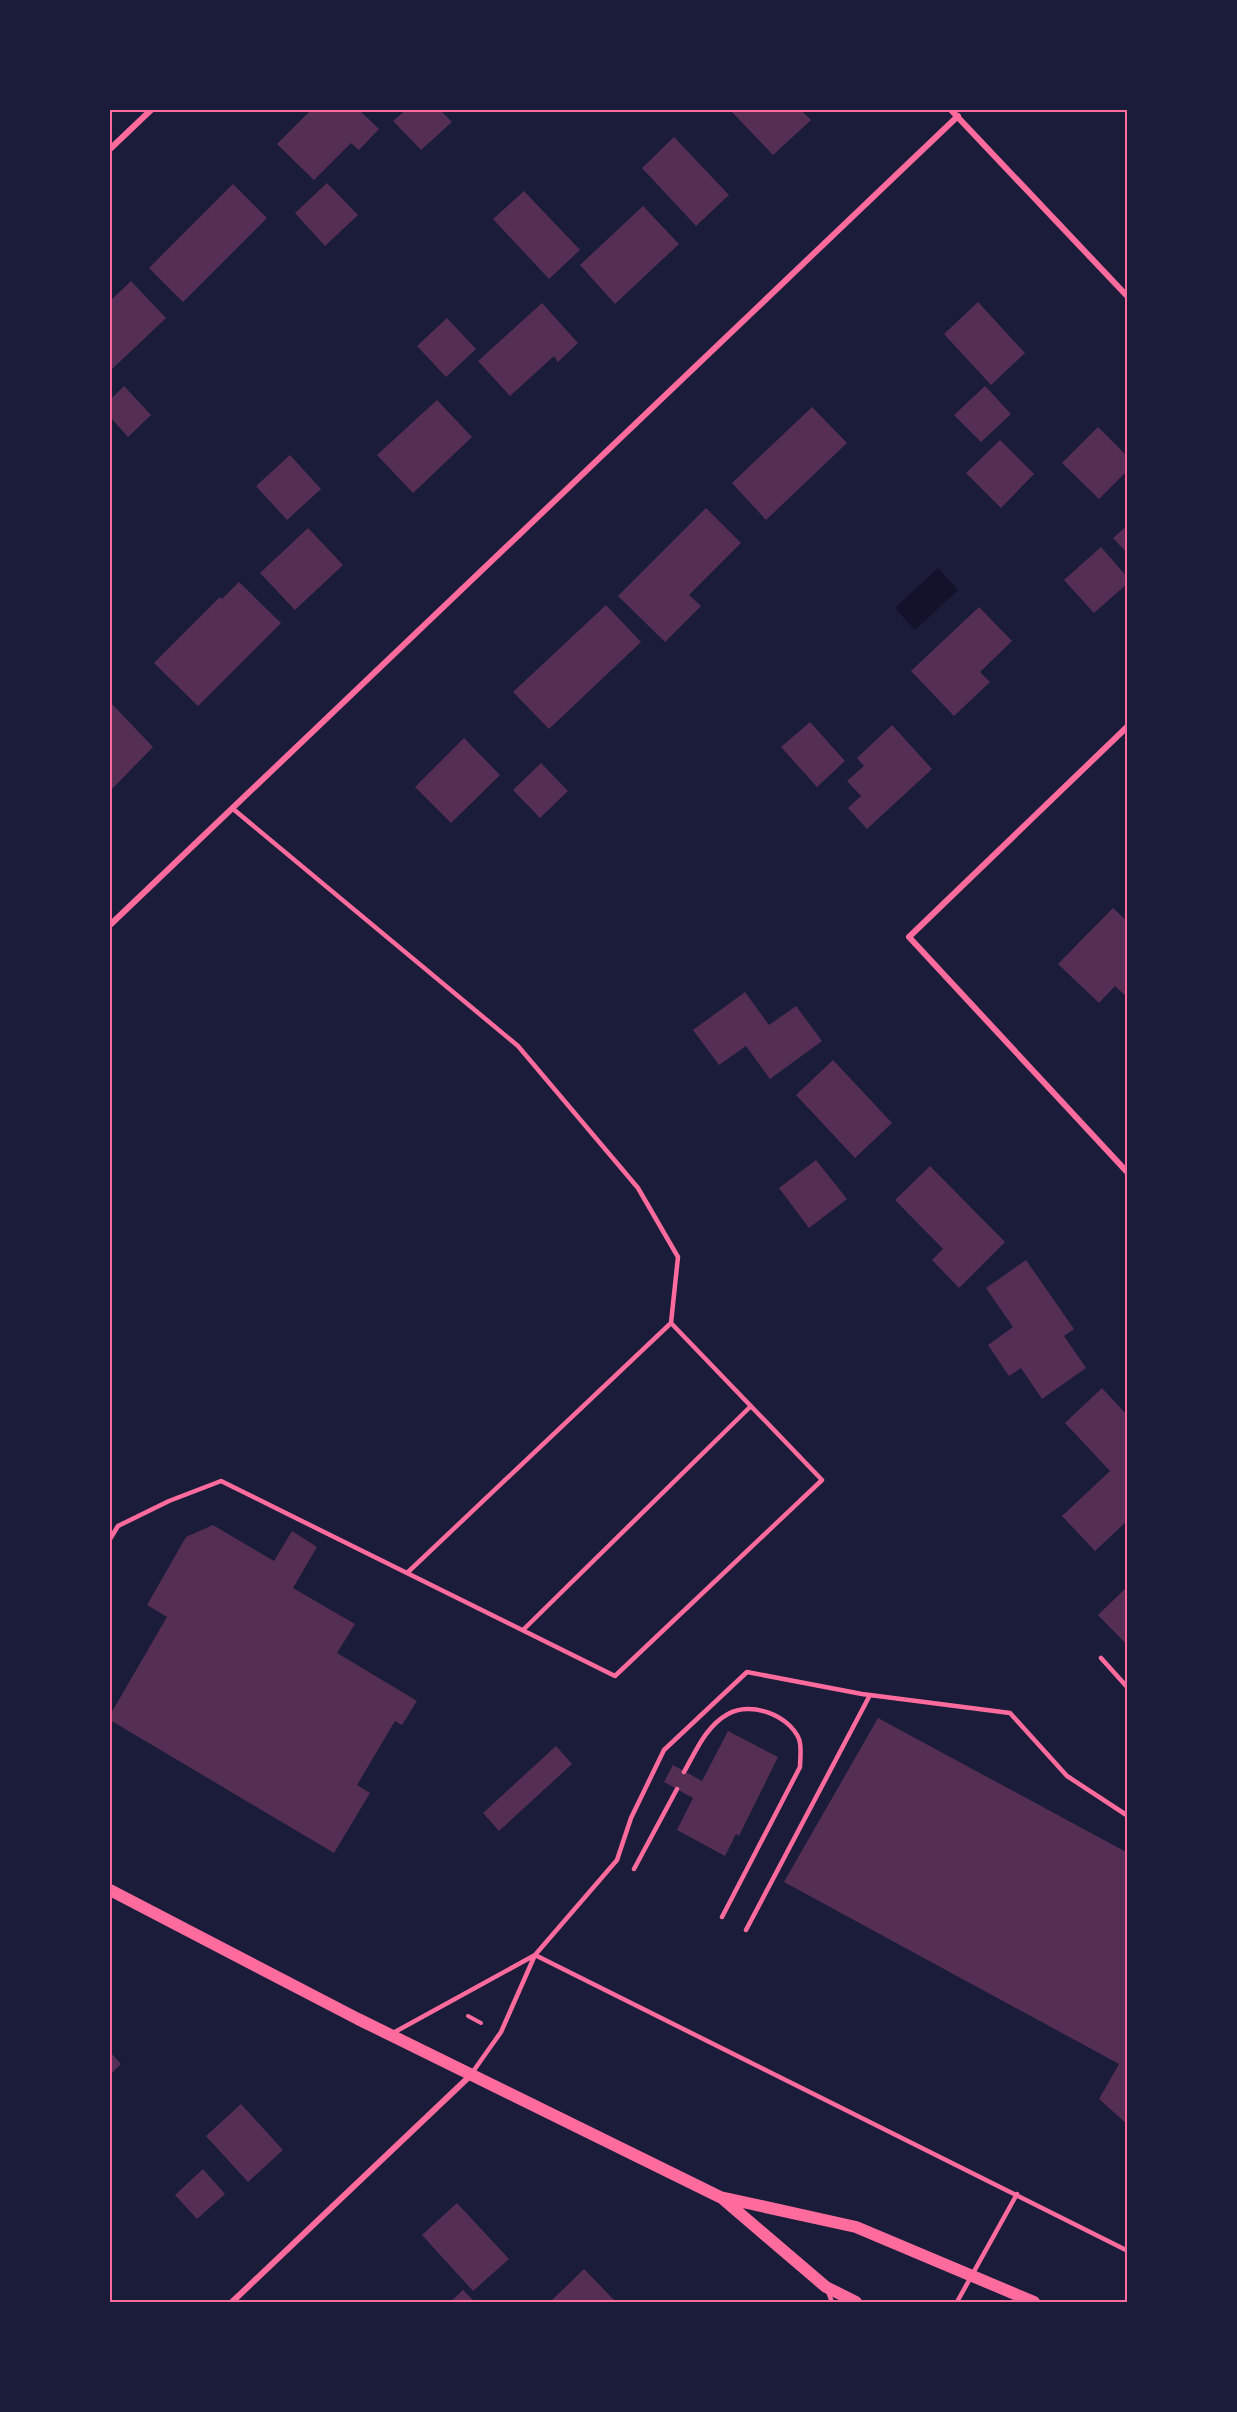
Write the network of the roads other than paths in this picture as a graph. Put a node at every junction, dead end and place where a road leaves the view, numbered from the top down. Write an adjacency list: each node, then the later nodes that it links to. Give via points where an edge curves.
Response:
1 (151, 110): 4 (street)
2 (951, 110): 3 (street)
3 (958, 116): 5 (street); 7 (street)
4 (110, 149)
5 (1128, 297)
6 (1128, 726): 9 (street, via 909,937)
7 (232, 808): 8 (street); 10 (lane, via 518,1046 638,1188 678,1257)
8 (110, 925)
9 (1128, 1173)
10 (671, 1323): 11 (lane); 13 (lane)
11 (751, 1406): 14 (lane); 14 (lane, via 822,1480 615,1676)
12 (110, 1539): 13 (lane, via 118,1526 220,1481)
13 (407, 1573): 14 (lane)
14 (523, 1630)
15 (1101, 1658): 16 (lane)
16 (1128, 1688)
17 (870, 1695): 20 (lane, via 1010,1713 1067,1776); 24 (lane); 25 (lane, via 747,1672 664,1750 631,1818 617,1860)
18 (684, 1772): 23 (lane, via 706,1732 729,1713 758,1708 788,1723 800,1740 800,1767)
19 (676, 1789): 21 (lane)
20 (1128, 1816)
21 (634, 1869)
22 (110, 1890): 26 (main road)
23 (722, 1917)
24 (746, 1930)
25 (535, 1954): 26 (lane); 27 (lane, via 501,2032); 28 (lane)
26 (390, 2034): 27 (main road)
27 (472, 2074): 29 (main road); 33 (street)
28 (1017, 2194): 30 (lane); 31 (lane)
29 (720, 2197): 31 (main road, via 856,2227); 32 (main road)
30 (1128, 2251)
31 (972, 2277): 36 (lane); 37 (main road)
32 (825, 2287): 34 (lane); 35 (main road)
33 (232, 2302)
34 (832, 2302)
35 (856, 2302)
36 (957, 2302)
37 (1034, 2302)

